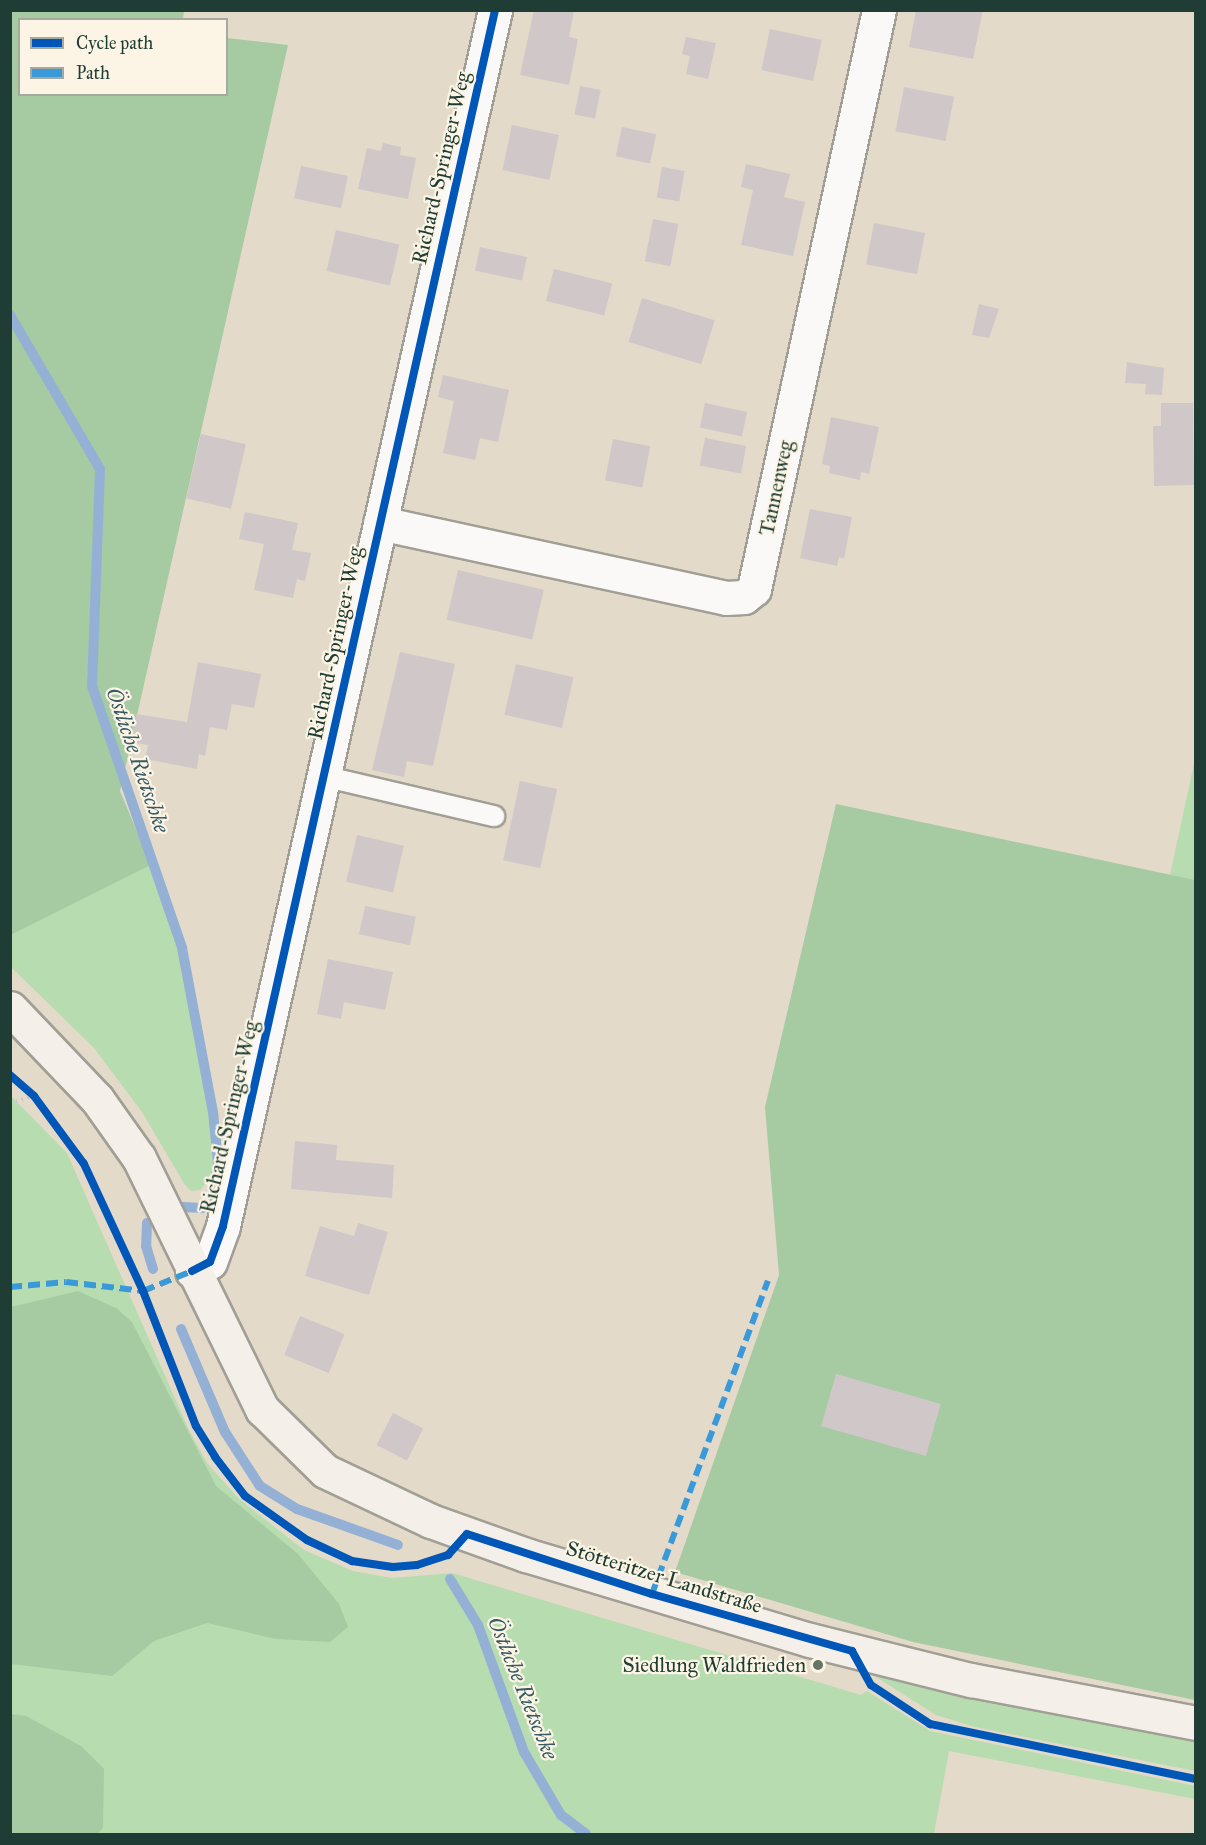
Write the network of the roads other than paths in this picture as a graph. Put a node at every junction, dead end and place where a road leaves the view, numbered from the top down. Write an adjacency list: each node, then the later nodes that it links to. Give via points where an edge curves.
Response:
1 (495, 10): 3 (street, Richard-Springer-Weg)
2 (879, 10): 3 (street, Tannenweg, via 754,589 744,597 726,598)
3 (380, 523): 4 (street, Richard-Springer-Weg)
4 (323, 776): 5 (lane); 7 (street, Richard-Springer-Weg, via 223,1226 210,1262)
5 (494, 816)
6 (10, 1008): 7 (main road, Stötteritzer Landstraße, via 97,1099 139,1158)
7 (192, 1272): 8 (main road, Stötteritzer Landstraße, via 262,1409 325,1471 373,1496 526,1555 810,1640 971,1680)
8 (1196, 1724)

